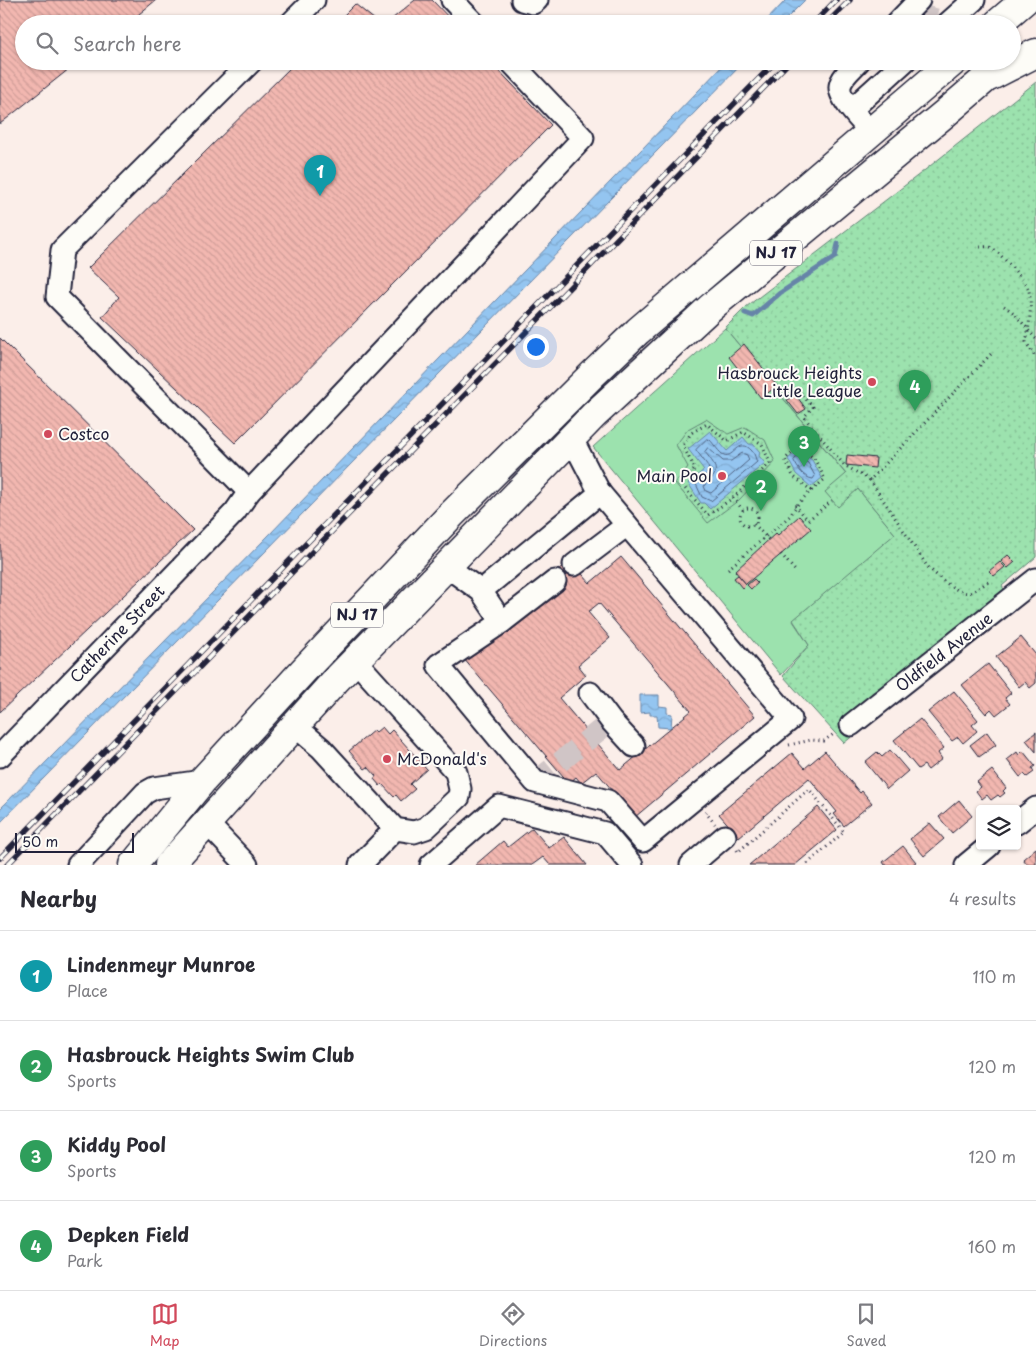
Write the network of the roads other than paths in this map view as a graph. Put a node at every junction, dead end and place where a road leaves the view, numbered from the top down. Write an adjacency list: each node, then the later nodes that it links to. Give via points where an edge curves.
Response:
1 (314, 0): 7 (street)
2 (452, 0): 8 (street)
3 (522, 0): 4 (street, via 534,3)
4 (537, 0)
5 (1025, 0): 10 (highway)
6 (937, 10): 9 (street)
7 (299, 15)
8 (466, 15)
9 (958, 15)
10 (1008, 15)
11 (1036, 34): 12 (highway)
12 (1021, 47)
13 (1036, 53): 14 (highway)
14 (1021, 59)
15 (243, 70): 24 (street, via 62,250 57,297)
16 (519, 70): 24 (street, Catherine Street, via 583,138)
17 (851, 70): 21 (street, via 840,86 842,96)
18 (895, 70): 21 (street)
19 (943, 70): 22 (highway, NJ 17)
20 (996, 70): 23 (highway, NJ 17, via 710,308)
21 (852, 108): 22 (street)
22 (871, 132): 39 (highway, NJ 17, via 638,331 592,375 451,515)
23 (571, 438): 25 (street); 28 (highway, NJ 17)
24 (249, 492): 38 (street, Catherine Street, via 235,512)
25 (600, 493): 26 (street); 31 (street)
26 (627, 525): 27 (street); 44 (street, via 791,720)
27 (574, 565)
28 (446, 566): 31 (street); 33 (highway, NJ 17)
29 (555, 580): 32 (street)
30 (1033, 587): 35 (street, Oldfield Avenue)
31 (481, 591): 32 (street)
32 (502, 622): 44 (street, via 438,665 535,782 608,801)
33 (355, 660): 36 (highway, NJ 17); 43 (street, via 456,772 460,789 459,797 426,828 414,832)
34 (590, 693): 37 (street)
35 (851, 725)
36 (295, 726): 42 (highway, NJ 17); 43 (street, via 321,748)
37 (634, 746)
38 (0, 756)
39 (202, 781): 48 (street, via 154,788 145,793); 49 (highway, NJ 17)
40 (1036, 808): 41 (street)
41 (1021, 820)
42 (207, 823): 50 (highway, NJ 17); 51 (street)
43 (395, 830): 52 (street)
44 (643, 841): 47 (street)
45 (732, 844): 54 (street)
46 (984, 850): 55 (street)
47 (629, 861): 53 (street, via 605,833 498,806)
48 (78, 865)
49 (132, 865)
50 (169, 865)
51 (246, 865)
52 (360, 865)
53 (431, 865)
54 (691, 865)
55 (966, 865)

